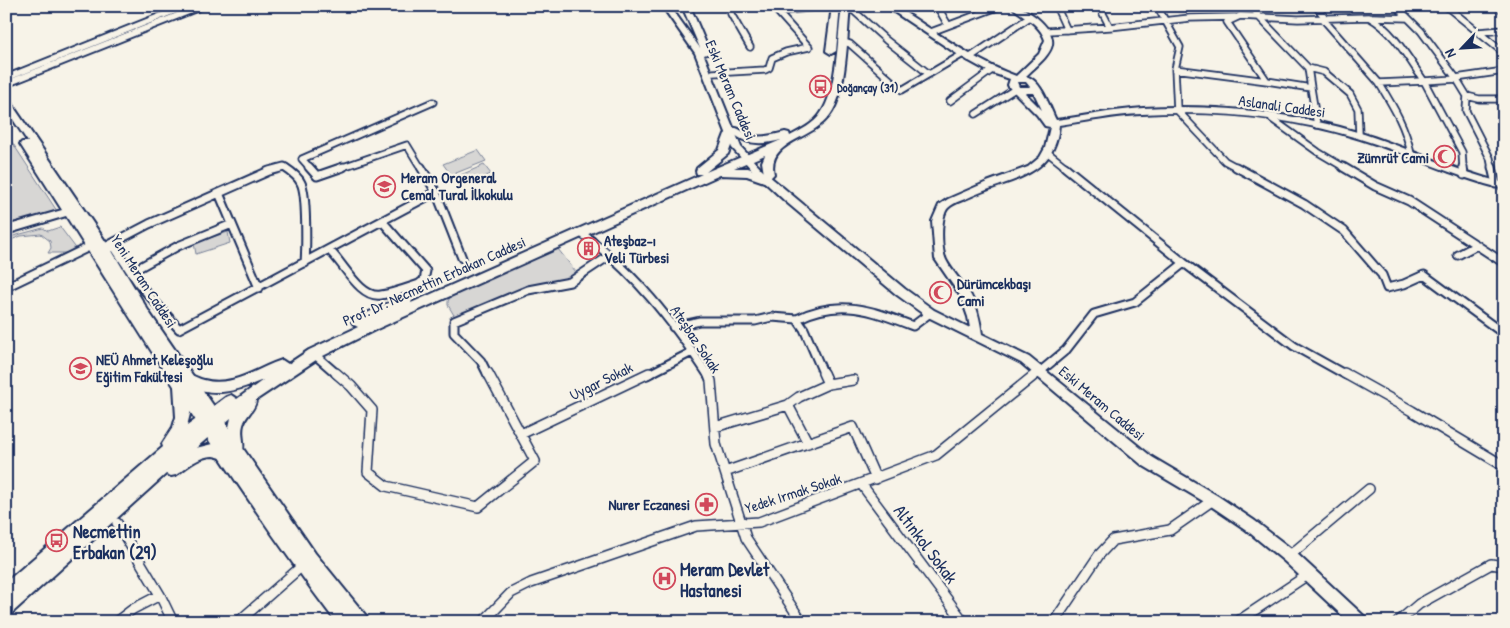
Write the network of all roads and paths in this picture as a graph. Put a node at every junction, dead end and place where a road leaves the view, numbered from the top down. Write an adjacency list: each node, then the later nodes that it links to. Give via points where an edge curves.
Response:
1 (186, 6): 50 (street)
2 (202, 6): 55 (street)
3 (668, 6): 19 (street, via 675,11); 70 (street, Eski Meram Caddesi, via 699,53)
4 (729, 6): 40 (street)
5 (756, 6): 22 (street)
6 (831, 6): 21 (street)
7 (836, 6): 72 (main road, Prof. Dr. Necmettin Erbakan Caddesi, via 825,100 816,115)
8 (937, 6): 32 (street)
9 (1000, 6): 32 (street)
10 (1015, 6): 25 (street)
11 (1056, 6): 34 (street)
12 (1099, 6): 33 (street)
13 (1156, 6): 31 (street)
14 (1252, 6): 27 (street)
15 (1316, 6): 30 (street)
16 (1396, 6): 29 (street)
17 (1446, 6): 38 (street)
18 (1496, 6): 24 (street)
19 (686, 7): 48 (street, Eski Meram Caddesi)
20 (889, 7): 37 (street)
21 (810, 8): 22 (street)
22 (775, 9): 48 (street, via 808,47 772,58 765,70)
23 (850, 9): 39 (main road, Prof. Dr. Necmettin Erbakan Caddesi); 49 (street)
24 (1504, 11)
25 (1030, 17): 36 (street); 42 (street)
26 (1237, 17): 27 (street); 31 (street); 53 (street, via 1227,22)
27 (1259, 17): 30 (street); 44 (street)
28 (1369, 17): 29 (street); 30 (street); 52 (street, via 1379,21 1387,30)
29 (1408, 18): 51 (street)
30 (1324, 19): 54 (street)
31 (1165, 20): 33 (street); 45 (street, via 1180,47)
32 (948, 25): 37 (street)
33 (1110, 27): 34 (street)
34 (1067, 30): 36 (street)
35 (1504, 30): 38 (street)
36 (1048, 31): 43 (street, via 1050,45)
37 (931, 32): 42 (street)
38 (1478, 32): 41 (street)
39 (841, 41): 49 (street, via 850,44 902,90); 72 (main road, Prof. Dr. Necmettin Erbakan Caddesi, via 835,95 830,109 815,126)
40 (750, 47)
41 (1504, 53)
42 (966, 56): 46 (street); 49 (street)
43 (1033, 65): 56 (street); 57 (street)
44 (1308, 68): 58 (street); 71 (street, via 1324,72 1350,94 1358,109)
45 (1175, 69): 53 (street); 64 (street)
46 (992, 70): 57 (street); 61 (street)
47 (1504, 71): 51 (street)
48 (713, 73): 70 (street, Eski Meram Caddesi)
49 (929, 74)
50 (6, 78)
51 (1457, 78): 52 (street); 59 (street)
52 (1424, 81): 54 (street); 77 (street, via 1462,152)
53 (1267, 82): 58 (street)
54 (1379, 83): 74 (street, via 1395,108)
55 (6, 84)
56 (1033, 84): 57 (street, via 1027,79); 68 (street)
57 (1016, 85): 65 (street); 68 (street)
58 (1311, 88): 69 (street)
59 (1467, 96): 60 (street, via 1479,100); 79 (street, via 1466,110)
60 (1504, 99)
61 (950, 101)
62 (6, 102): 82 (street, Yeni Meram Caddesi)
63 (433, 102): 80 (street, via 302,159 317,176 408,145)
64 (1177, 110): 67 (street, Aslanali Caddesi); 68 (street, Aslanali Caddesi); 102 (street, via 1225,161 1304,204 1344,231 1382,275 1387,288 1424,274)
65 (976, 114)
66 (6, 115): 82 (street, Yeni Meram Caddesi)
67 (1272, 118): 69 (street, Aslanali Caddesi); 87 (street, via 1318,152 1375,186 1409,201)
68 (1051, 124): 73 (street, via 1045,146)
69 (1317, 125): 71 (street, Aslanali Caddesi)
70 (733, 132): 72 (main road, via 755,140); 75 (street, Eski Meram Caddesi); 76 (main road, via 724,152)
71 (1359, 135): 74 (street, Aslanali Caddesi)
72 (785, 139): 75 (main road, Prof. Dr. Necmettin Erbakan Caddesi); 78 (main road, via 769,156)
73 (1047, 152): 94 (street); 103 (street, via 1031,169 961,196 939,213 936,221 940,259 969,301)
74 (1411, 154): 77 (street, Aslanali Caddesi)
75 (746, 155): 76 (main road, Prof. Dr. Necmettin Erbakan Caddesi); 78 (street, Eski Meram Caddesi)
76 (705, 173): 78 (main road, via 743,171); 86 (main road, Prof. Dr. Necmettin Erbakan Caddesi); 106 (main road, Prof. Dr. Necmettin Erbakan Caddesi, via 372,316)
77 (1464, 175): 79 (street, Aslanali Caddesi)
78 (768, 177): 99 (street, Eski Meram Caddesi, via 901,292)
79 (1500, 185)
80 (436, 192): 83 (street); 92 (street)
81 (219, 193): 84 (street); 88 (street); 93 (street, via 284,167 292,172 302,184)
82 (73, 210): 85 (street); 88 (street, Yeni Meram Caddesi)
83 (382, 221): 89 (street); 89 (street, via 426,271 424,280 419,284 374,296 361,288)
84 (232, 224): 96 (street, via 178,246); 98 (street)
85 (6, 230)
86 (582, 233): 91 (street, Ateşbaz Sokak); 105 (main road, Prof. Dr. Necmettin Erbakan Caddesi)
87 (1477, 245): 90 (street); 95 (street)
88 (97, 248): 96 (street, via 115,248); 97 (street); 109 (street, Yeni Meram Caddesi)
89 (329, 250): 93 (street)
90 (1458, 255)
91 (609, 256): 101 (street, Ateşbaz Sokak, via 627,272); 115 (street, via 570,282 528,290 454,321 454,333 481,361)
92 (462, 258)
93 (306, 263): 98 (street)
94 (1184, 263): 107 (street, Yedek Irmak Sokak, via 1135,302 1094,314 1066,350); 119 (street, via 1294,346)
95 (1504, 263)
96 (131, 272): 98 (street, via 179,329)
97 (6, 287)
98 (259, 288)
99 (930, 313): 100 (street, via 912,326 835,307); 103 (street, Eski Meram Caddesi)
100 (797, 319): 101 (street, via 772,317 755,321 700,321); 110 (street)
101 (673, 327): 104 (street, Ateşbaz Sokak)
102 (1504, 334)
103 (977, 336): 107 (street, Eski Meram Caddesi)
104 (692, 352): 114 (street, Ateşbaz Sokak, via 711,381); 115 (street, Uygar Sokak)
105 (314, 354): 111 (main road, Prof. Dr. Necmettin Erbakan Caddesi); 115 (street, via 351,386 372,410 368,472 386,486 478,507 535,461)
106 (282, 366): 109 (main road, via 230,386); 113 (main road, Prof. Dr. Necmettin Erbakan Caddesi)
107 (1039, 370): 121 (street, Yedek Irmak Sokak, via 936,455); 125 (street, Eski Meram Caddesi, via 1147,461)
108 (853, 380): 110 (street)
109 (186, 383): 113 (street, Yeni Meram Caddesi); 118 (main road, via 184,418 174,439)
110 (828, 384): 112 (street)
111 (260, 390): 113 (main road, Prof. Dr. Necmettin Erbakan Caddesi); 117 (main road, via 237,420)
112 (788, 405): 114 (street); 116 (street)
113 (211, 420): 117 (street, Yeni Meram Caddesi); 118 (main road, Prof. Dr. Necmettin Erbakan Caddesi); 122 (main road, Prof. Dr. Necmettin Erbakan Caddesi)
114 (715, 428): 120 (street, Ateşbaz Sokak, via 716,444)
115 (521, 434)
116 (808, 443): 120 (street); 121 (street, via 853,427)
117 (233, 452): 122 (main road, via 214,449 198,453); 129 (street, Yeni Meram Caddesi); 140 (street, Yeni Meram Caddesi, via 310,558)
118 (156, 462): 131 (main road, Prof. Dr. Necmettin Erbakan Caddesi)
119 (1504, 466)
120 (725, 472): 127 (street, Ateşbaz Sokak)
121 (876, 479): 123 (street, Yedek Irmak Sokak)
122 (144, 484): 135 (main road, Prof. Dr. Necmettin Erbakan Caddesi)
123 (862, 485): 127 (street, Yedek Irmak Sokak, via 759,522); 143 (street, Altınkol Sokak)
124 (1369, 489): 128 (street)
125 (1213, 500): 128 (street, Eski Meram Caddesi); 144 (street, via 1170,530 1113,540 1099,555)
126 (117, 523): 134 (street)
127 (742, 524): 141 (street, Yedek Irmak Sokak, via 719,522 690,528 522,586); 142 (street, Ateşbaz Sokak, via 746,538)
128 (1290, 556): 132 (street, Eski Meram Caddesi)
129 (302, 566): 138 (street); 139 (street, Yeni Meram Caddesi)
130 (1504, 566): 147 (street, via 1491,564 1418,604)
131 (32, 572): 133 (street); 135 (main road, Prof. Dr. Necmettin Erbakan Caddesi)
132 (1309, 574): 145 (street); 146 (street, Eski Meram Caddesi)
133 (6, 584)
134 (160, 596): 136 (street, via 133,609); 137 (street)
135 (7, 604)
136 (116, 622)
137 (173, 622)
138 (238, 622)
139 (345, 622)
140 (362, 622)
141 (482, 622)
142 (802, 622)
143 (964, 622)
144 (1054, 622)
145 (1237, 622)
146 (1360, 622)
147 (1398, 622)

